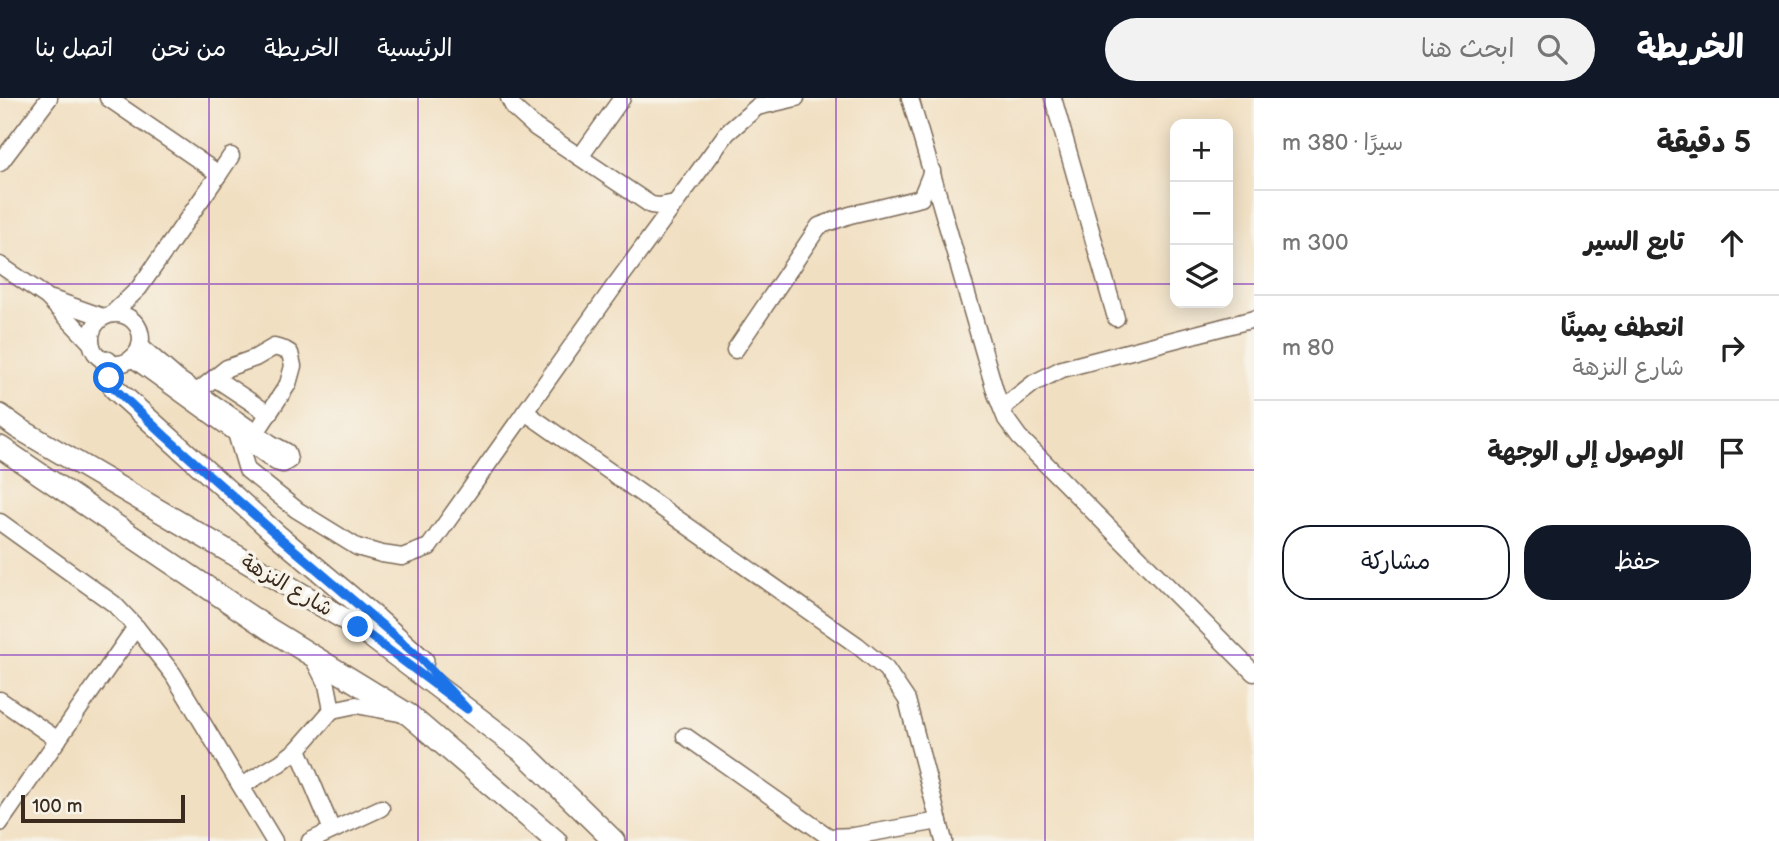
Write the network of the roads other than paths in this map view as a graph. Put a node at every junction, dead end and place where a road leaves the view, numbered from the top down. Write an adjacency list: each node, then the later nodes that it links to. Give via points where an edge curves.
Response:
1 (49, 98): 10 (street)
2 (108, 98): 12 (street)
3 (509, 98): 9 (street, via 535,127)
4 (622, 98): 9 (street)
5 (796, 98): 14 (street, via 757,107 727,133)
6 (911, 98): 11 (street)
7 (1053, 98): 22 (street)
8 (231, 156): 12 (street)
9 (580, 157): 15 (street)
10 (0, 163)
11 (932, 172): 13 (street); 16 (street)
12 (219, 174): 19 (street)
13 (921, 198): 16 (street); 26 (street, via 819,226)
14 (675, 203): 15 (street); 17 (street)
15 (651, 205): 17 (street)
16 (942, 208): 31 (street)
17 (657, 228): 32 (street)
18 (0, 265): 20 (street)
19 (139, 288): 21 (street); 24 (street)
20 (47, 297): 21 (street); 25 (street)
21 (107, 315): 24 (street); 25 (street, via 96,322)
22 (1116, 318)
23 (1254, 319): 31 (street, via 1062,369 1034,383)
24 (133, 320): 27 (street, via 141,335)
25 (91, 343): 28 (street)
26 (735, 349)
27 (136, 352): 28 (street, via 120,363); 30 (street); 33 (street)
28 (107, 362): 44 (main road, via 115,389 410,648)
29 (215, 377): 30 (street); 34 (street); 34 (street, via 274,347 290,353 293,366 288,384)
30 (197, 392): 36 (street)
31 (1002, 408): 42 (street, via 1019,437)
32 (525, 412): 37 (street, via 429,547 402,557 357,547 297,510 247,470); 52 (street, via 886,669 907,700)
33 (209, 414): 36 (street, via 240,430); 37 (street)
34 (269, 414): 36 (street)
35 (0, 415): 44 (main road, شارع النزهة, via 358,627)
36 (256, 432): 37 (street, via 287,452 289,460 276,462)
37 (236, 433)
38 (0, 447): 41 (main road, شارع النزهة)
39 (0, 522): 40 (street, via 114,604)
40 (136, 627): 48 (street); 50 (street, via 173,674)
41 (312, 656): 45 (street, via 327,685); 46 (main road, شارع النزهة)
42 (1254, 673)
43 (0, 700): 48 (street)
44 (467, 709): 58 (main road, شارع النزهة, via 522,751)
45 (332, 710): 46 (street, via 356,705); 49 (street)
46 (409, 715): 57 (main road, شارع النزهة)
47 (685, 736): 52 (street, via 829,837)
48 (58, 740): 53 (street)
49 (298, 749): 50 (street); 54 (street)
50 (241, 786): 55 (street)
51 (381, 808): 54 (street)
52 (939, 821): 59 (street)
53 (0, 823)
54 (332, 830): 56 (street)
55 (274, 841)
56 (310, 841)
57 (556, 841)
58 (614, 841)
59 (944, 841)

